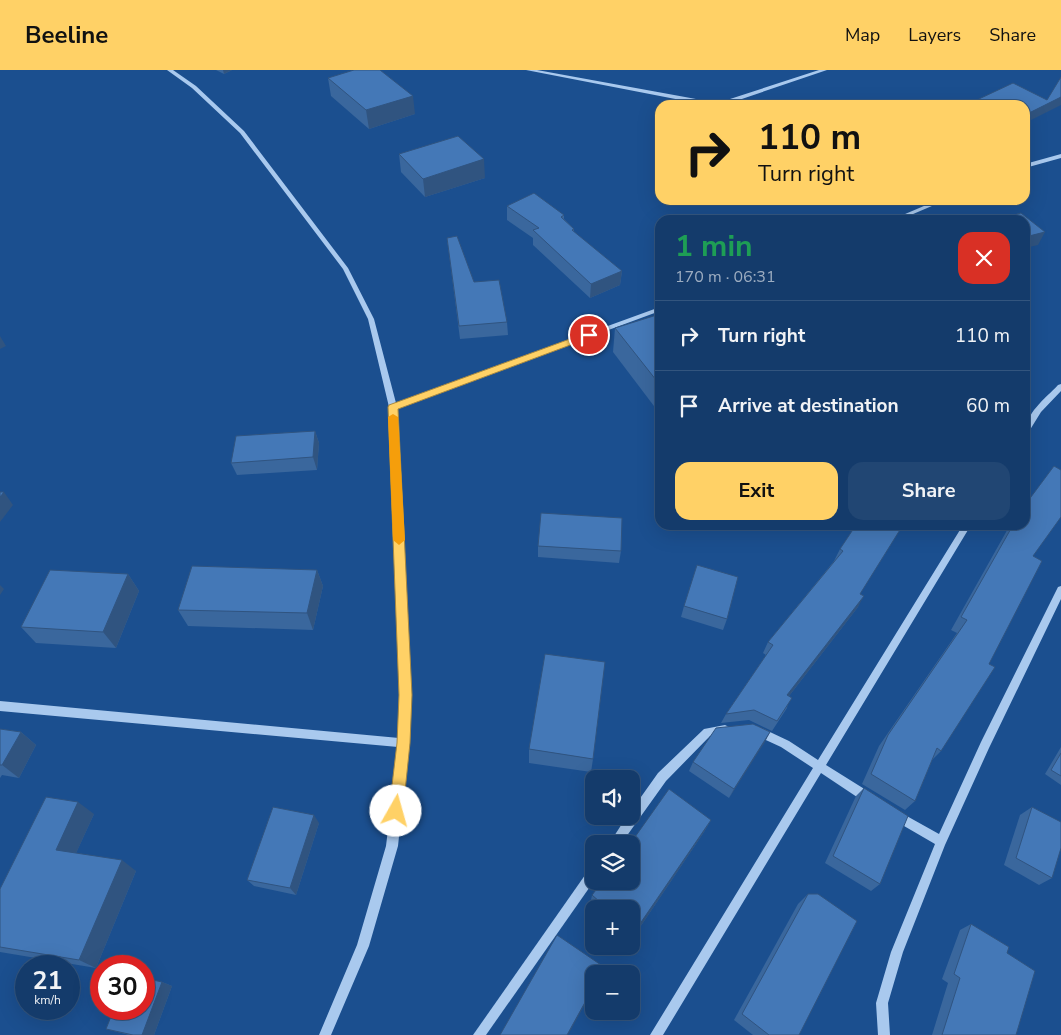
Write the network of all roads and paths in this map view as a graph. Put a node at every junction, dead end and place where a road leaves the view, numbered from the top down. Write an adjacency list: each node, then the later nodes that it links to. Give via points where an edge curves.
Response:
1 (170, 70): 12 (street, via 194,87 242,132 346,269 371,319)
2 (529, 70): 4 (street)
3 (824, 70): 5 (street)
4 (691, 100)
5 (733, 100)
6 (1061, 156): 7 (street)
7 (1030, 165)
8 (931, 205): 9 (street)
9 (906, 215)
10 (655, 311): 12 (street)
11 (1061, 387): 13 (street)
12 (393, 407): 19 (street, via 406,695)
13 (1030, 423)
14 (964, 530): 20 (street)
15 (1061, 590): 22 (street)
16 (0, 706): 19 (street)
17 (748, 727): 20 (street, via 785,744)
18 (732, 729): 21 (street, via 708,732 662,777)
19 (404, 743): 24 (street, via 392,846 363,946)
20 (819, 766): 22 (street); 26 (street)
21 (620, 835)
22 (941, 842): 27 (street, via 894,960 882,1003)
23 (585, 885): 25 (street)
24 (325, 1035)
25 (479, 1035)
26 (656, 1035)
27 (884, 1035)

